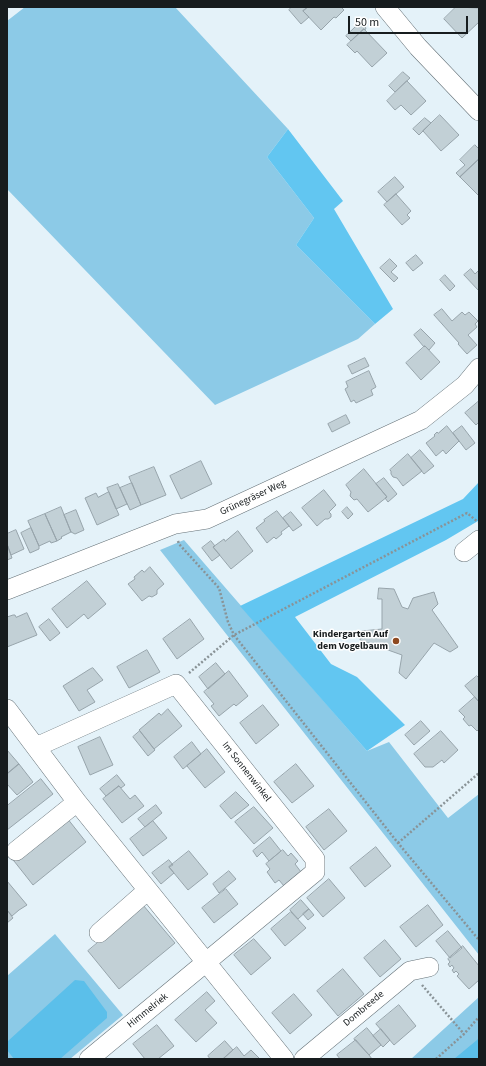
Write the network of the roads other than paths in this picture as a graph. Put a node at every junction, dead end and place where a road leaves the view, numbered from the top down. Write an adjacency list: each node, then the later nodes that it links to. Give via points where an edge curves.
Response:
1 (385, 7): 2 (street, via 418,47)
2 (479, 111)
3 (479, 368): 6 (street, Grünegräser Weg, via 465,385 420,420 207,519 175,524)
4 (479, 540): 5 (street)
5 (464, 552)
6 (7, 590)
7 (7, 709): 8 (street)
8 (36, 747): 9 (street); 13 (street, Im Sonnenwinkel, via 176,684 315,859 315,872)
9 (77, 802): 10 (street); 11 (street)
10 (16, 851)
11 (148, 890): 12 (street); 13 (street)
12 (99, 933)
13 (207, 962): 15 (street, Himmelriek); 16 (street)
14 (429, 967): 17 (street, Dombreede, via 410,971)
15 (89, 1059)
16 (284, 1059)
17 (304, 1059)

